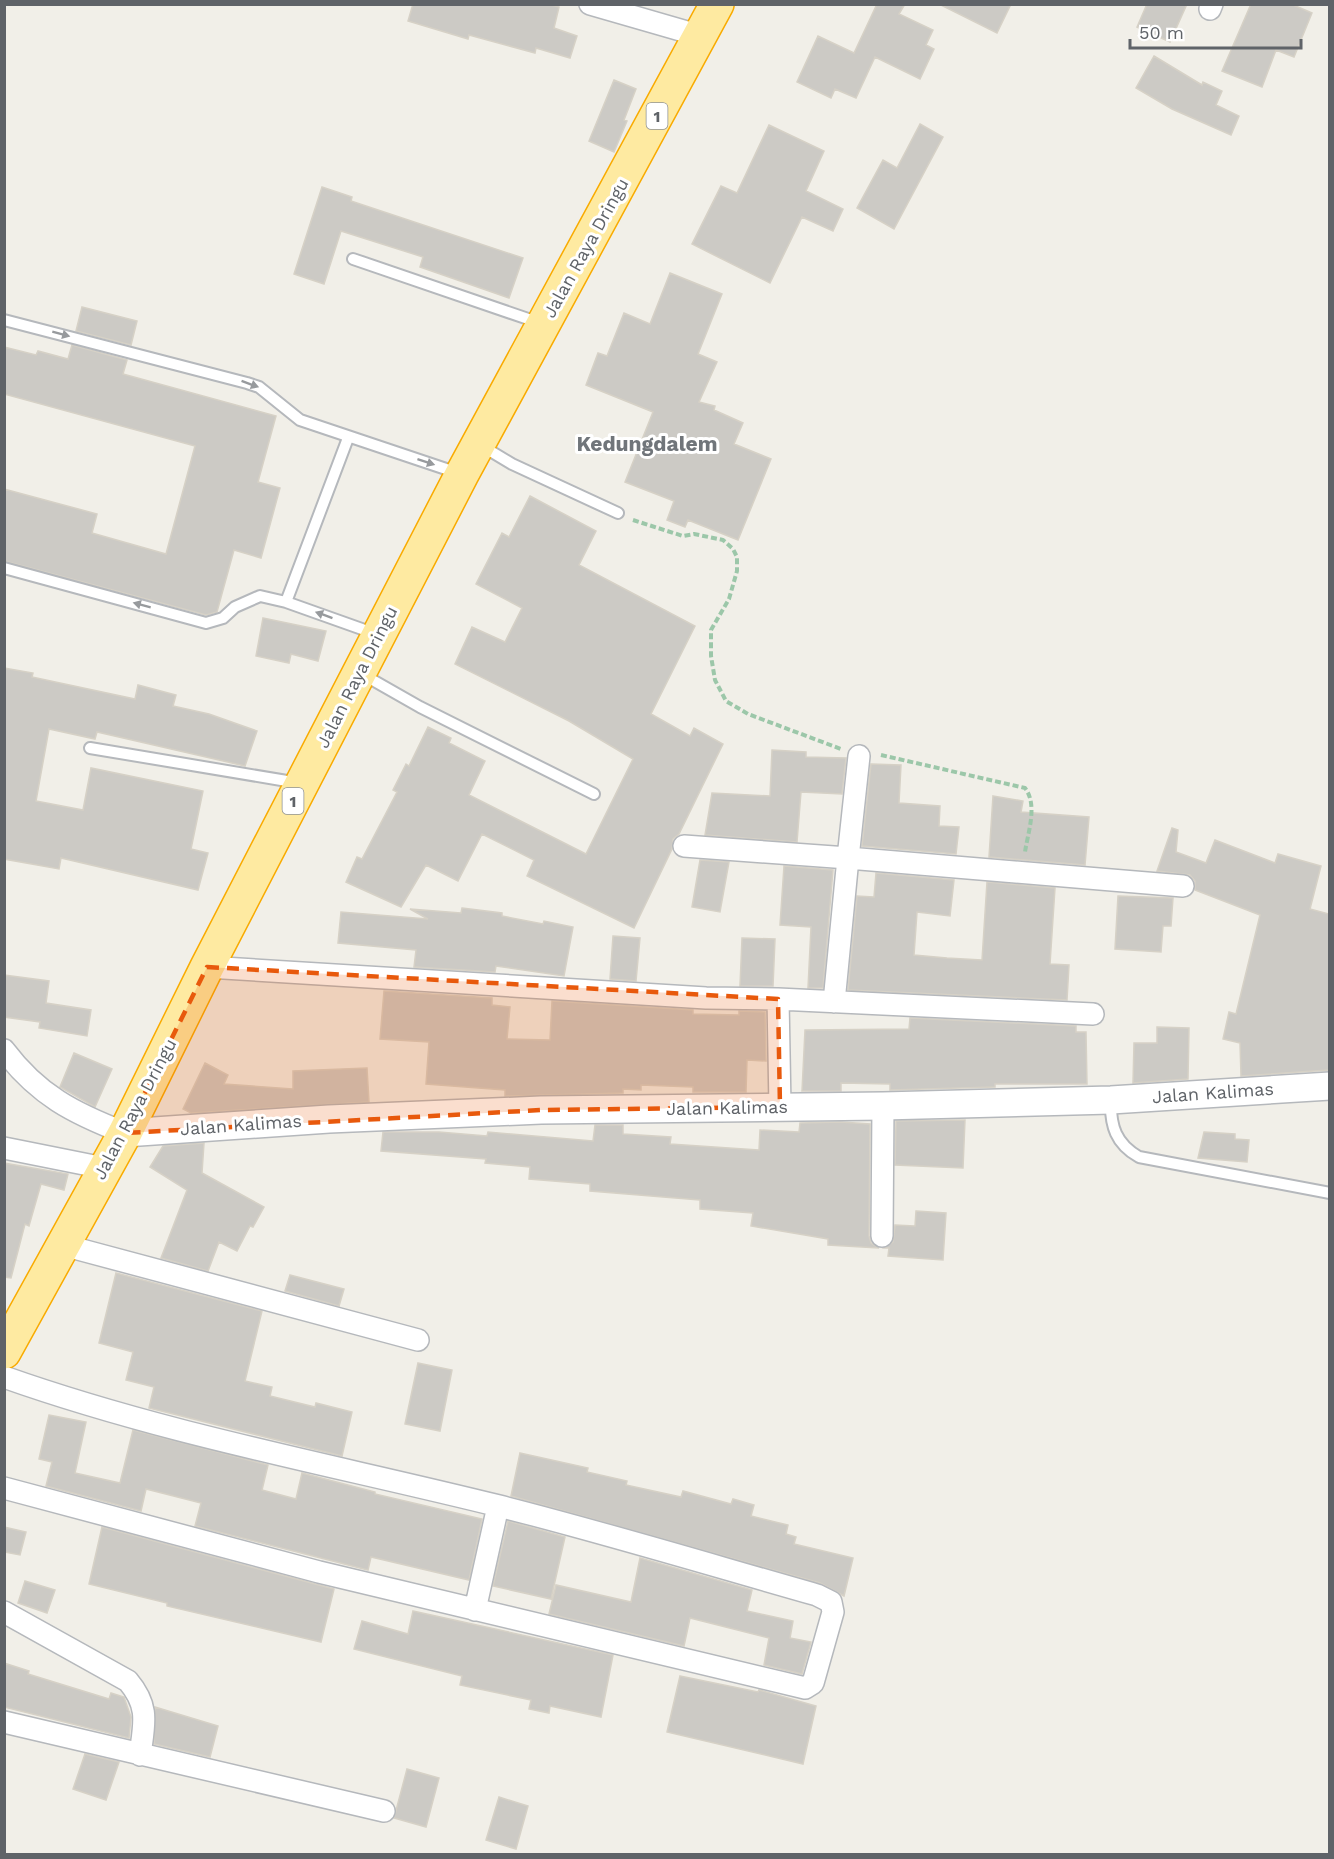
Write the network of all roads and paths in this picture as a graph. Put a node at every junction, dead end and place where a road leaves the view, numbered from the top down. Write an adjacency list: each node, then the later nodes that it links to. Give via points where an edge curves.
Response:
1 (590, 4): 3 (street)
2 (717, 4): 3 (highway, Jalan Raya Dringu / 1)
3 (701, 36): 6 (highway, Jalan Raya Dringu / 1)
4 (353, 259): 6 (lane)
5 (4, 320): 7 (lane, one-way to 7, via 259,387 300,420)
6 (544, 324): 8 (highway, Jalan Raya Dringu / 1)
7 (348, 438): 9 (lane, one-way to 9); 12 (lane)
8 (479, 444): 9 (highway, Jalan Raya Dringu / 1); 10 (lane, via 512,464)
9 (462, 474): 13 (highway, Jalan Raya Dringu / 1)
10 (618, 513): 16 (path, via 683,536 694,534 723,540 733,549 737,571 729,599 711,630 711,656 726,702)
11 (4, 568): 12 (lane, one-way to 11, via 260,596 235,607 223,618 206,623)
12 (286, 602): 13 (lane, one-way to 12)
13 (379, 635): 14 (highway, Jalan Raya Dringu / 1)
14 (360, 672): 17 (highway, Jalan Raya Dringu / 1); 18 (lane, via 420,707)
15 (90, 748): 17 (lane)
16 (859, 756): 20 (street); 21 (path, via 888,755 1025,788 1031,797 1031,809)
17 (302, 784): 23 (highway, Jalan Raya Dringu / 1)
18 (594, 794)
19 (684, 846): 20 (street)
20 (848, 858): 21 (street); 25 (street)
21 (1021, 874): 22 (street)
22 (1183, 886)
23 (207, 967): 24 (street, via 706,998); 32 (highway, Jalan Raya Dringu / 1)
24 (778, 999): 25 (street); 30 (street)
25 (834, 1002): 26 (street)
26 (1093, 1014)
27 (4, 1050): 32 (street, via 35,1086 56,1101 78,1115)
28 (1329, 1086): 31 (street, Jalan Kalimas)
29 (883, 1106): 30 (street, Jalan Kalimas); 31 (street, Jalan Kalimas); 36 (street)
30 (780, 1107): 32 (street, Jalan Kalimas, via 529,1110)
31 (1111, 1109): 35 (lane, via 1114,1134 1125,1149 1139,1158)
32 (125, 1133): 34 (highway, Jalan Raya Dringu / 1)
33 (4, 1148): 34 (street)
34 (104, 1168): 37 (highway, Jalan Raya Dringu / 1)
35 (1329, 1193)
36 (882, 1236)
37 (63, 1245): 38 (street); 39 (highway, Jalan Raya Dringu / 1)
38 (418, 1340)
39 (4, 1352)
40 (4, 1377): 42 (street, via 274,1455)
41 (4, 1488): 43 (street)
42 (498, 1506): 43 (street); 43 (street, via 817,1595 831,1602 833,1612 813,1683 804,1688)
43 (476, 1610)
44 (4, 1612): 46 (street, via 128,1681 140,1695 144,1708)
45 (4, 1722): 46 (street)
46 (140, 1755): 47 (street)
47 (384, 1811)

